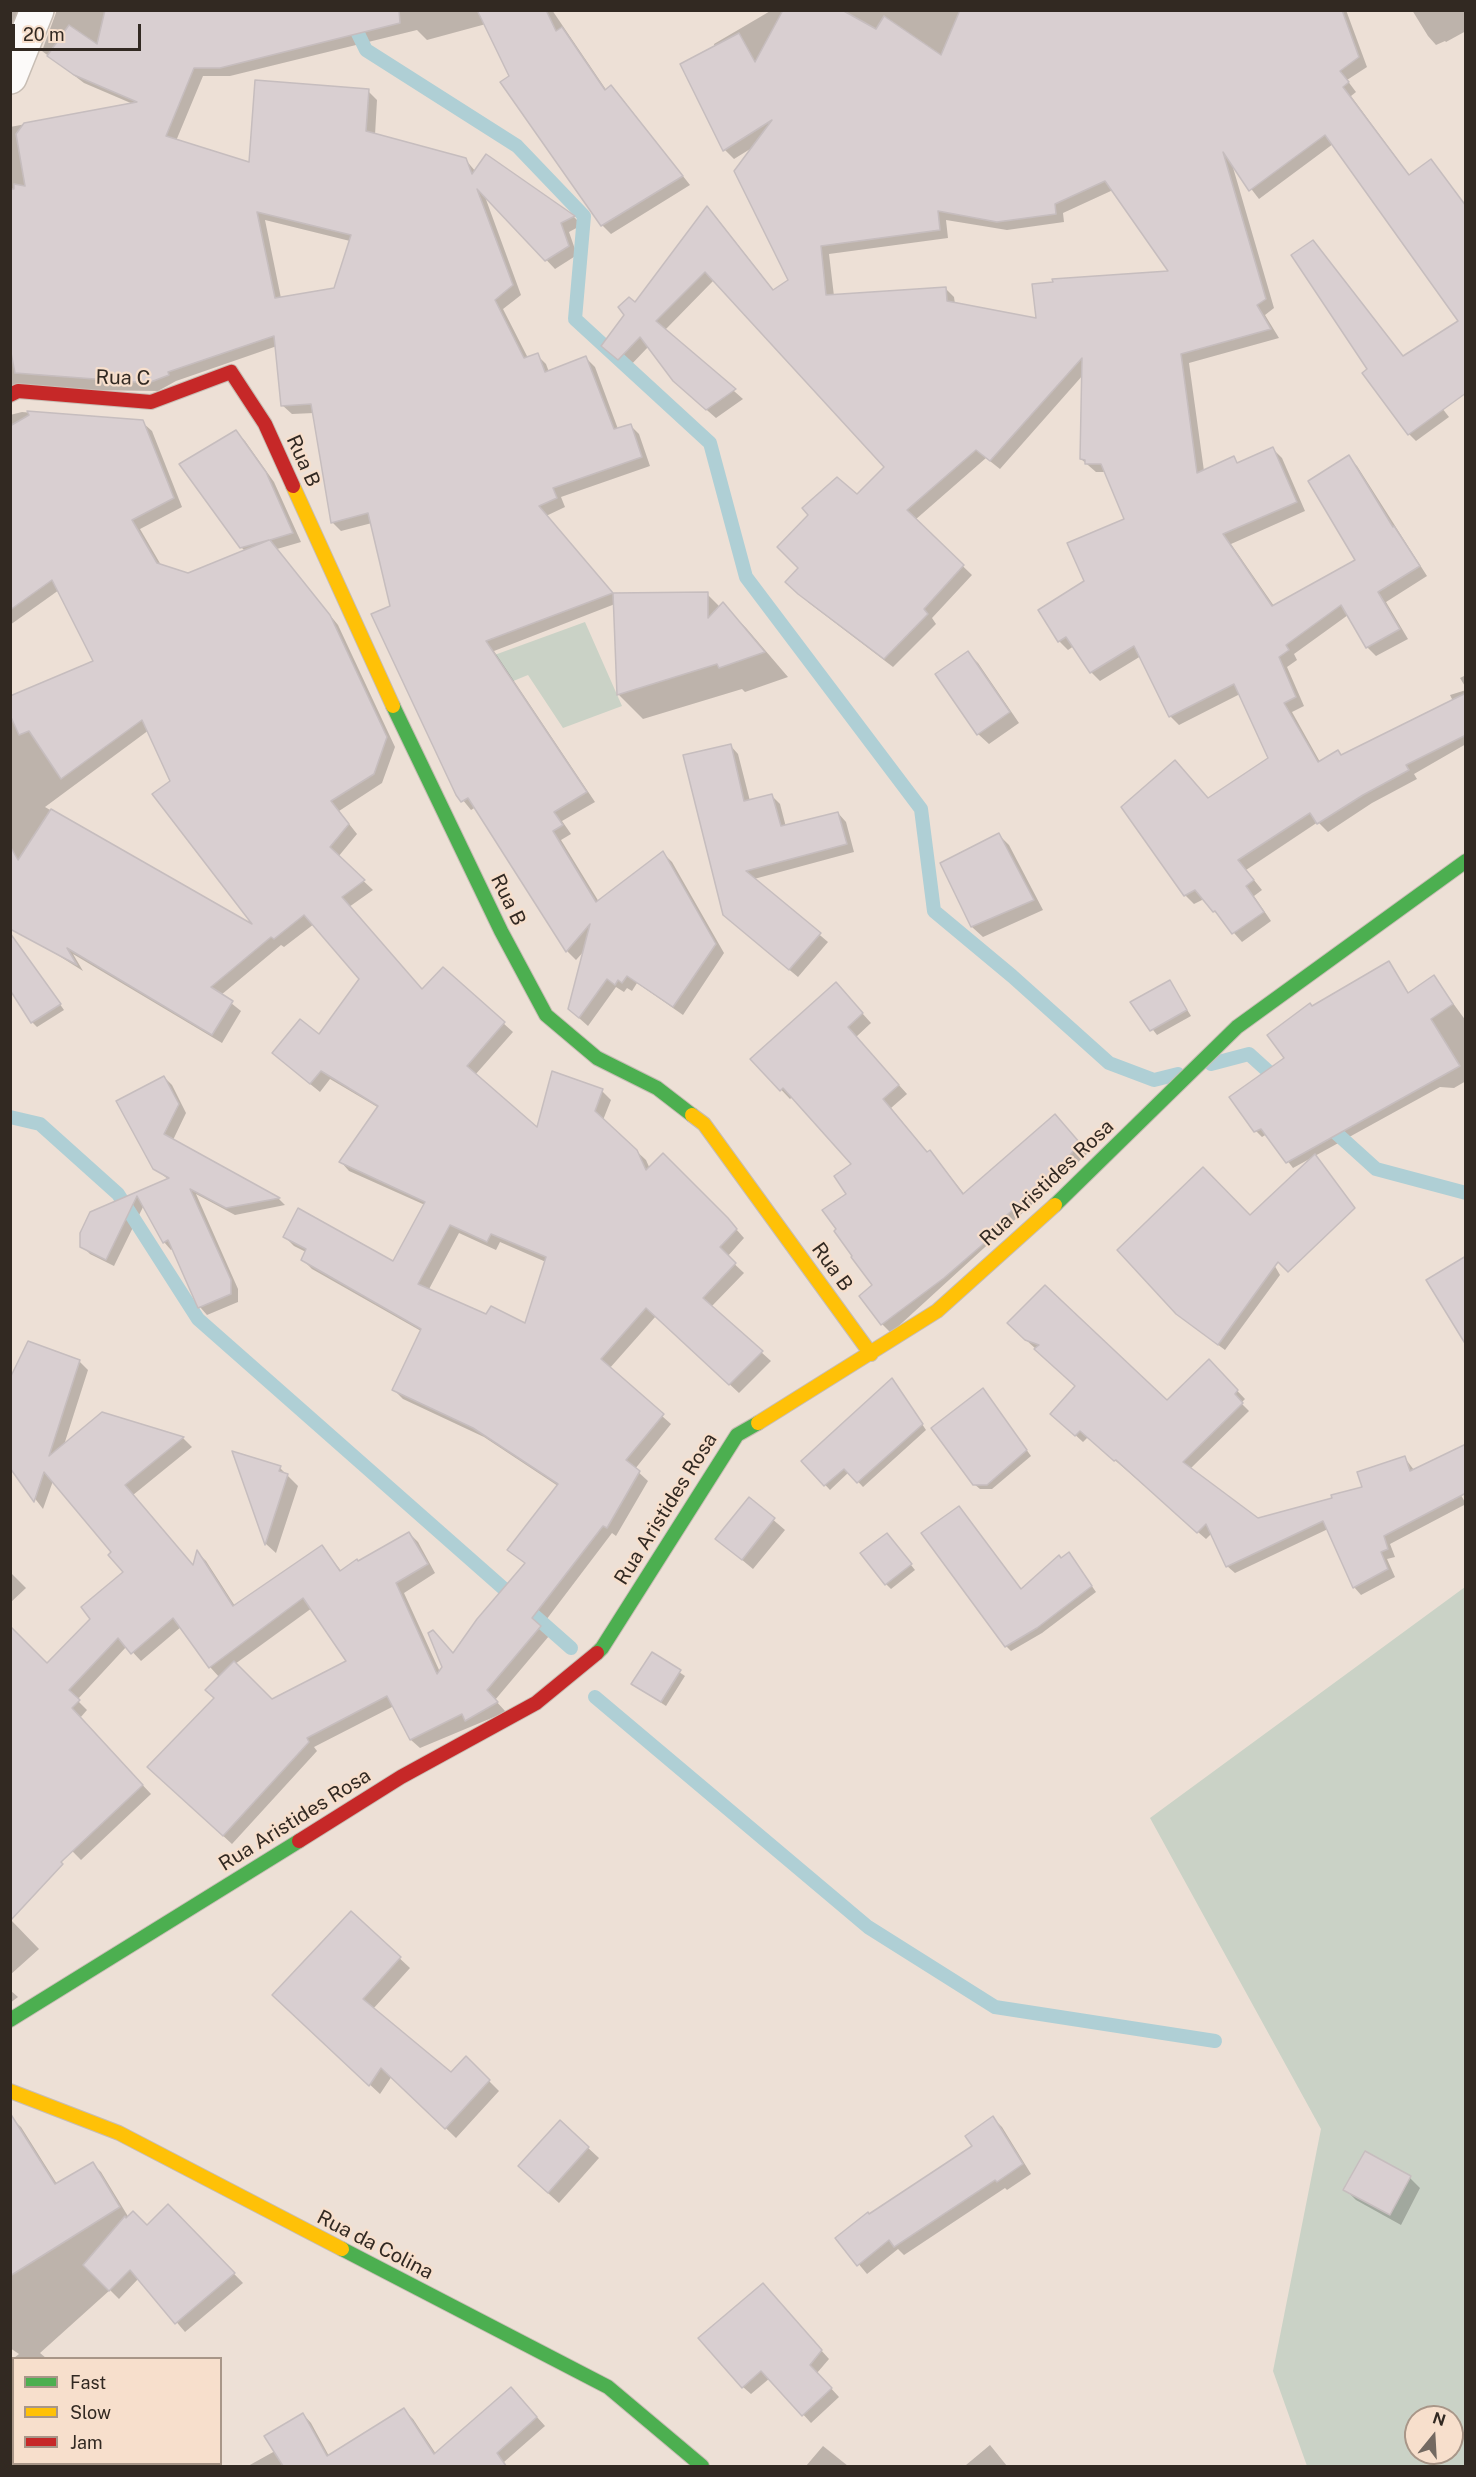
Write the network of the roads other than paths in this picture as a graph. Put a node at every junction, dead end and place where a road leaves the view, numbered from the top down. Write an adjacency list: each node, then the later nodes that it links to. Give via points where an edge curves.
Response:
1 (37, 10): 2 (street)
2 (10, 77)
3 (231, 372): 4 (street, Rua C, via 150,402 18,392); 6 (street, Rua B, via 265,424 411,744 546,1015 597,1058 657,1088 704,1124)
4 (10, 395)
5 (1466, 861): 6 (street, Rua Aristides Rosa, via 1237,1027 1040,1219 937,1311)
6 (871, 1354): 7 (street, Rua Aristides Rosa, via 737,1435 602,1648 536,1703 401,1777)
7 (10, 2020)
8 (10, 2091): 9 (street, Rua da Colina, via 119,2133 608,2387)
9 (702, 2466)

